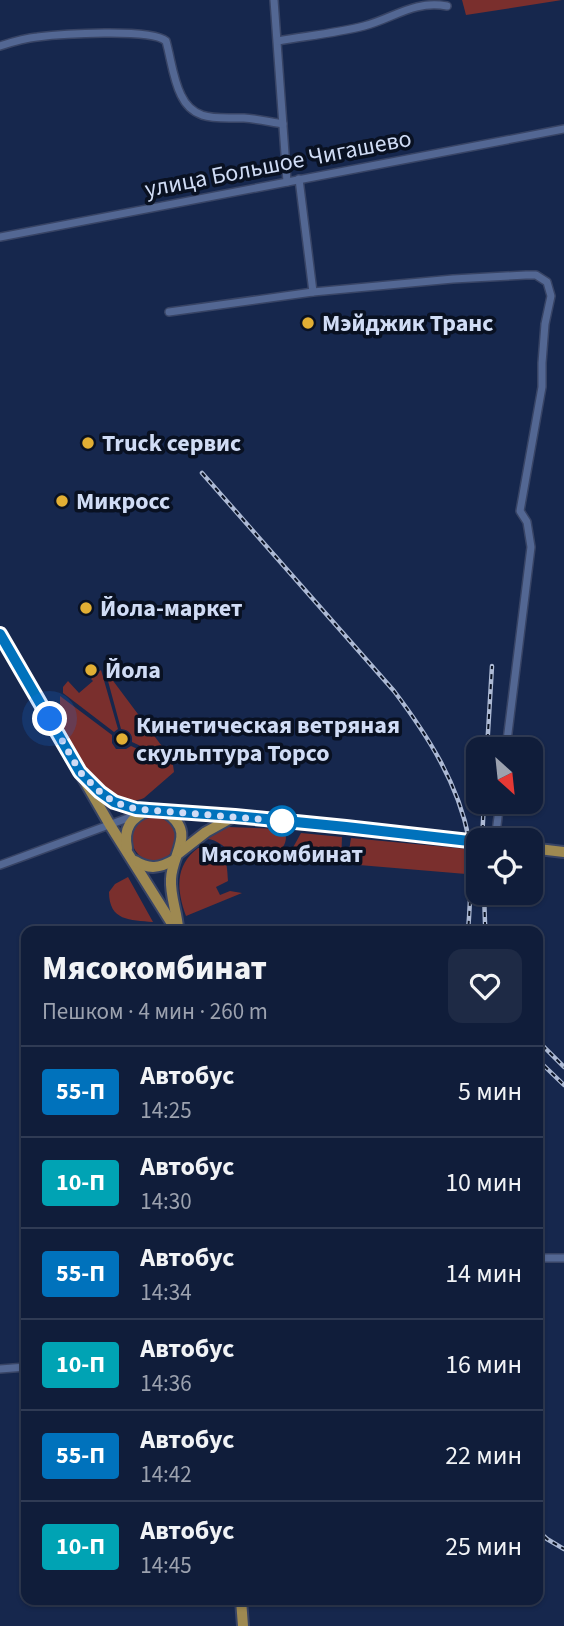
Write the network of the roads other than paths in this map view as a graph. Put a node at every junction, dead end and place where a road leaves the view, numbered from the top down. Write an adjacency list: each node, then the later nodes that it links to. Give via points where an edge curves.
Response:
1 (274, 0): 3 (street)
2 (447, 6): 3 (street, via 434,3 404,9 366,25)
3 (278, 41): 5 (street)
4 (0, 46): 5 (street, via 37,37 161,37 180,93 192,109 209,118)
5 (283, 124): 8 (street)
6 (564, 129): 7 (street, улица Большое Чигашево)
7 (299, 179): 8 (street, улица Большое Чигашево); 10 (street)
8 (287, 182): 9 (street, улица Большое Чигашево)
9 (0, 237)
10 (313, 292): 11 (street); 13 (street, via 526,275 542,277 550,288 540,406 520,510 531,547)
11 (169, 312)
12 (0, 634): 14 (main road)
13 (507, 737)
14 (80, 772): 16 (main road, via 114,802); 18 (main road)
15 (164, 811): 16 (main road); 17 (main road); 23 (main road, via 180,828 181,846)
16 (144, 812): 18 (street); 21 (main road, via 128,826)
17 (235, 816): 19 (main road); 23 (main road)
18 (110, 825): 21 (main road); 25 (street)
19 (466, 841)
20 (543, 850): 22 (main road)
21 (128, 851): 24 (main road)
22 (564, 852)
23 (175, 857): 24 (main road, via 158,867); 27 (main road, via 171,879)
24 (135, 861): 26 (main road)
25 (0, 864)
26 (174, 926)
27 (177, 926)
28 (543, 1258): 29 (street)
29 (564, 1258)
30 (21, 1367): 31 (street)
31 (0, 1369)
32 (241, 1605): 33 (main road)
33 (243, 1626)

